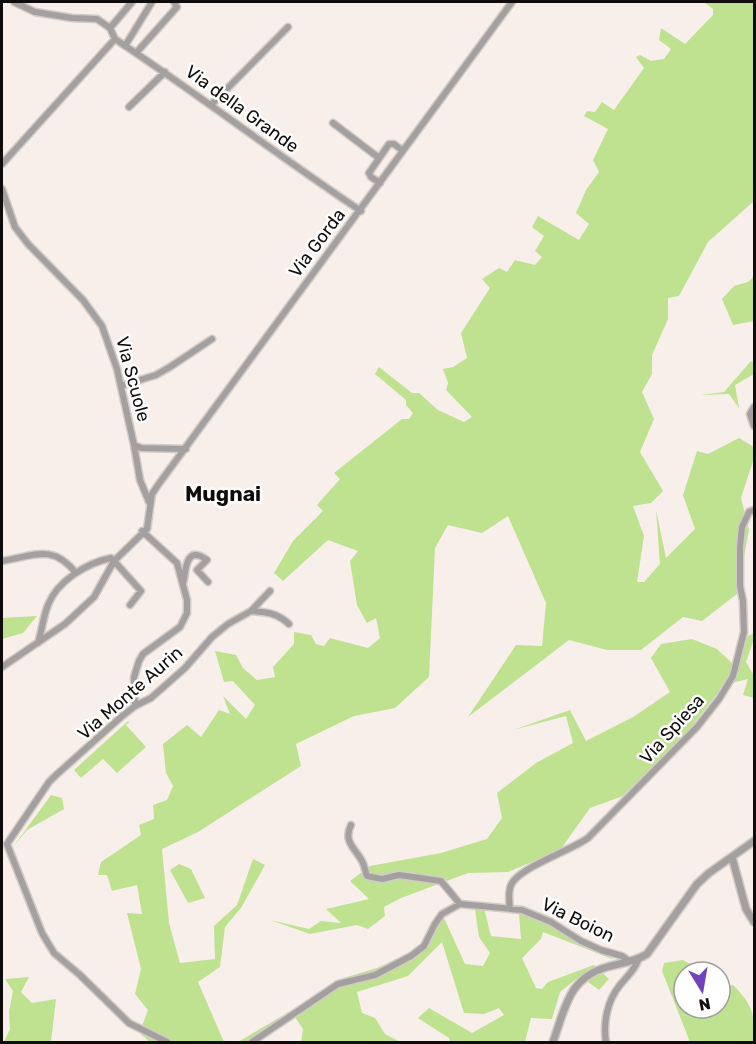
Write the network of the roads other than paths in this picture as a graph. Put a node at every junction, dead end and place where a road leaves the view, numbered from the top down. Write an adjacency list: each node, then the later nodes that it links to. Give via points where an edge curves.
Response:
1 (14, 2): 8 (street, via 35,12 97,19)
2 (132, 2): 8 (street)
3 (152, 2): 10 (street)
4 (183, 2): 6 (street)
5 (512, 2): 16 (street, Via Gorda)
6 (175, 4): 11 (street)
7 (288, 27): 13 (street)
8 (110, 28): 9 (street)
9 (114, 39): 10 (street, Via della Grande); 18 (street)
10 (125, 46): 11 (street, Via della Grande)
11 (136, 53): 12 (street, Via della Grande)
12 (165, 72): 13 (street, Via della Grande); 14 (street)
13 (211, 105): 21 (street, Via della Grande)
14 (129, 107)
15 (333, 123): 17 (street)
16 (404, 151): 17 (street, via 390,143); 19 (street, Via Gorda)
17 (379, 158): 19 (street, via 369,173)
18 (2, 164)
19 (380, 183): 21 (street, Via Gorda)
20 (2, 189): 23 (street, Via Scuole, via 15,227 102,326)
21 (361, 210): 27 (street, Via Gorda)
22 (212, 339): 23 (street, via 156,375)
23 (121, 386): 26 (street, Via Scuole)
24 (754, 407): 25 (street, via 750,414)
25 (754, 426)
26 (135, 445): 27 (street); 28 (street, Via Scuole, via 140,480)
27 (186, 449): 28 (street, Via Gorda, via 152,494)
28 (150, 503): 30 (street, Via Gorda, via 147,529)
29 (754, 510): 47 (street, Via Spiesa, via 742,527 740,586 744,632 729,683 697,727 588,838 517,875 509,890)
30 (142, 531): 32 (street); 35 (street, via 177,563)
31 (2, 561): 33 (street, via 51,554 68,563)
32 (114, 561): 33 (street, via 105,559); 37 (street, via 141,591); 40 (street, via 94,597)
33 (76, 573): 40 (street, via 48,605)
34 (208, 582): 35 (street, via 197,570 207,560 195,556 186,564)
35 (183, 585): 42 (street, via 187,613 180,627 143,654 134,676)
36 (270, 591): 38 (street, Via Monte Aurin)
37 (130, 604)
38 (251, 611): 39 (street, via 272,612); 42 (street, Via Monte Aurin, via 212,637 185,668 151,698)
39 (289, 624)
40 (38, 643): 41 (street)
41 (2, 667)
42 (135, 706): 51 (street, Via Monte Aurin, via 49,782 7,844 42,933 54,953 129,1023)
43 (351, 825): 46 (street, via 350,845 363,862 367,876 382,879 399,875 441,881)
44 (754, 841): 45 (street)
45 (732, 857): 48 (street); 49 (street, via 697,884 654,946)
46 (460, 904): 47 (street, Via Boion); 52 (street, via 442,914 424,946 411,956 375,975 338,984)
47 (510, 909): 50 (street, Via Boion, via 551,922 581,941)
48 (754, 922)
49 (639, 958): 50 (street); 54 (street, via 619,986 605,1017)
50 (629, 961): 53 (street, via 602,968 577,983)
51 (167, 1042)
52 (252, 1042)
53 (553, 1042)
54 (606, 1042)

